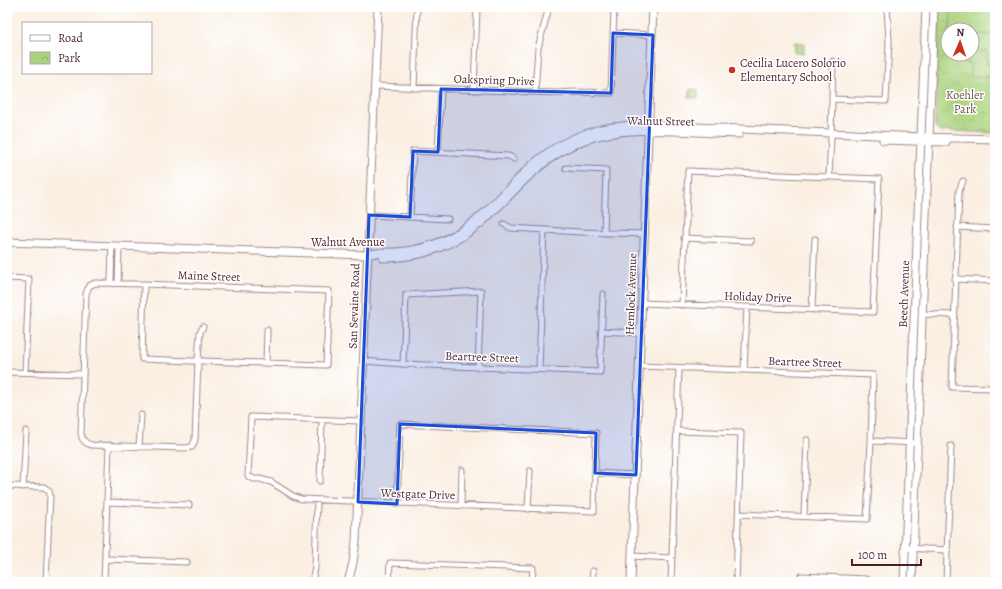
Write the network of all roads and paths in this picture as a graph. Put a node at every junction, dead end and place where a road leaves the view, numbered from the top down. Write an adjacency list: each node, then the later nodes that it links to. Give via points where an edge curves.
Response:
1 (378, 7): 13 (street, San Sevaine Road)
2 (417, 7): 14 (street)
3 (477, 7): 16 (street)
4 (549, 7): 17 (street, via 538,48)
5 (614, 7): 10 (street)
6 (653, 7): 11 (street, Hemlock Avenue)
7 (887, 7): 18 (street, via 889,42 886,101)
8 (926, 7): 22 (street, Beech Avenue)
9 (934, 7): 23 (street, Beech Avenue)
10 (613, 33): 11 (street); 17 (street, Oakspring Drive, via 611,93)
11 (653, 35): 19 (street, Hemlock Avenue)
12 (833, 61): 18 (street)
13 (375, 86): 14 (street, Oakspring Drive); 30 (street, San Sevaine Road)
14 (414, 88): 15 (street, Oakspring Drive)
15 (441, 88): 16 (street, Oakspring Drive); 25 (street)
16 (474, 90): 17 (street, Oakspring Drive)
17 (536, 92)
18 (832, 99): 20 (street)
19 (649, 128): 20 (street, Walnut Street); 38 (street, Hemlock Avenue); 44 (street, Walnut Avenue, via 627,126 577,136 539,159 466,228 422,248)
20 (831, 135): 22 (street, Walnut Street); 28 (street)
21 (995, 139): 23 (street, Walnut Street)
22 (921, 140): 23 (street, Walnut Street); 56 (street, Beech Avenue)
23 (929, 140): 24 (street, Walnut Street); 57 (street, Beech Avenue)
24 (995, 144)
25 (438, 152): 26 (street, via 509,156); 31 (street, via 414,152)
26 (514, 159)
27 (566, 168): 37 (street, via 606,170)
28 (829, 177): 39 (street, via 688,171); 55 (street, Holiday Drive, via 879,179 873,312)
29 (963, 182): 34 (street, via 958,191)
30 (369, 215): 31 (street); 44 (street, San Sevaine Road)
31 (410, 217): 32 (street)
32 (448, 219)
33 (504, 224): 36 (street, via 511,228)
34 (957, 227): 35 (street); 46 (street)
35 (995, 229)
36 (544, 230): 37 (street); 70 (street)
37 (604, 233): 38 (street)
38 (645, 234): 52 (street, Hemlock Avenue)
39 (684, 238): 41 (street); 53 (street)
40 (815, 239): 55 (street)
41 (751, 240)
42 (7, 242): 43 (street, Walnut Avenue)
43 (116, 246): 44 (street, Walnut Avenue); 48 (street); 49 (street)
44 (367, 255): 64 (street, San Sevaine Road)
45 (7, 278): 73 (street, via 29,279)
46 (956, 279): 47 (street); 58 (street)
47 (995, 281)
48 (111, 283): 49 (street, Maine Street); 74 (street, Maine Street, via 95,283 89,286 86,294)
49 (118, 283): 50 (street, Maine Street)
50 (144, 284): 63 (street, via 142,359); 65 (street, Maine Street, via 329,291 326,365)
51 (603, 294): 61 (street)
52 (642, 303): 53 (street, Holiday Drive); 62 (street, Hemlock Avenue)
53 (682, 305): 54 (street, Holiday Drive)
54 (747, 307): 55 (street, Holiday Drive); 71 (street)
55 (812, 310)
56 (914, 314): 57 (street); 83 (street, Beech Avenue)
57 (922, 314): 58 (street); 84 (street, Beech Avenue)
58 (955, 315): 75 (street, via 952,386)
59 (203, 327): 63 (street, via 200,332)
60 (267, 330): 65 (street)
61 (601, 331): 62 (street); 70 (street, Beartree Street, via 600,372)
62 (641, 333): 67 (street, Hemlock Avenue)
63 (198, 361): 65 (street); 86 (street, via 192,446)
64 (363, 361): 66 (street, Beartree Street); 78 (street, San Sevaine Road)
65 (266, 364)
66 (403, 364): 68 (street, Beartree Street); 68 (street, via 406,295 481,291)
67 (640, 366): 69 (street, Beartree Street); 91 (street, Hemlock Avenue)
68 (478, 367): 70 (street, Beartree Street)
69 (679, 368): 71 (street, Beartree Street); 79 (street)
70 (538, 369)
71 (744, 370): 82 (street, Beartree Street, via 873,375)
72 (7, 372): 73 (street)
73 (25, 372): 74 (street)
74 (83, 374): 85 (street, via 81,437 89,444)
75 (995, 388)
76 (141, 415): 86 (street)
77 (322, 420): 78 (street); 92 (street); 95 (street, Westgate Drive, via 250,417 248,476 271,482 301,499)
78 (360, 421): 97 (street, San Sevaine Road)
79 (677, 430): 102 (street, via 741,433); 108 (street)
80 (26, 431): 94 (street)
81 (807, 440): 103 (street)
82 (871, 441): 83 (street); 103 (street, via 867,519)
83 (909, 442): 84 (street); 104 (street, Beech Avenue)
84 (917, 443): 105 (street, Beech Avenue)
85 (109, 445): 86 (street); 96 (street)
86 (139, 446)
87 (951, 446): 106 (street)
88 (462, 470): 100 (street)
89 (530, 472): 101 (street)
90 (595, 473): 91 (street); 98 (street, via 596,433 400,424); 101 (street, Westgate Drive, via 594,512)
91 (636, 475): 107 (street, Hemlock Avenue)
92 (320, 481)
93 (7, 486): 94 (street)
94 (23, 487): 113 (street, via 44,488 50,495)
95 (317, 500): 97 (street, Westgate Drive); 115 (street, via 315,568)
96 (107, 502): 99 (street); 109 (street)
97 (358, 502): 98 (street, Westgate Drive); 116 (street, San Sevaine Road, via 356,541)
98 (397, 504): 100 (street, Westgate Drive)
99 (189, 505)
100 (461, 506): 101 (street, Westgate Drive)
101 (528, 509)
102 (739, 514): 103 (street); 122 (street)
103 (804, 516)
104 (905, 548): 105 (street); 124 (street, Beech Avenue)
105 (914, 548): 106 (street); 125 (street, Beech Avenue)
106 (947, 550): 126 (street)
107 (632, 556): 108 (street); 120 (street, Hemlock Avenue)
108 (672, 558): 121 (street)
109 (105, 559): 110 (street); 114 (street)
110 (187, 562)
111 (593, 571): 119 (street)
112 (866, 581): 123 (street, via 801,576)
113 (46, 582)
114 (104, 582)
115 (312, 582)
116 (348, 582)
117 (389, 582): 118 (street, via 390,563 533,568)
118 (532, 582)
119 (592, 582)
120 (631, 582)
121 (671, 582)
122 (736, 582)
123 (800, 582)
124 (904, 582)
125 (912, 582)
126 (946, 582)

